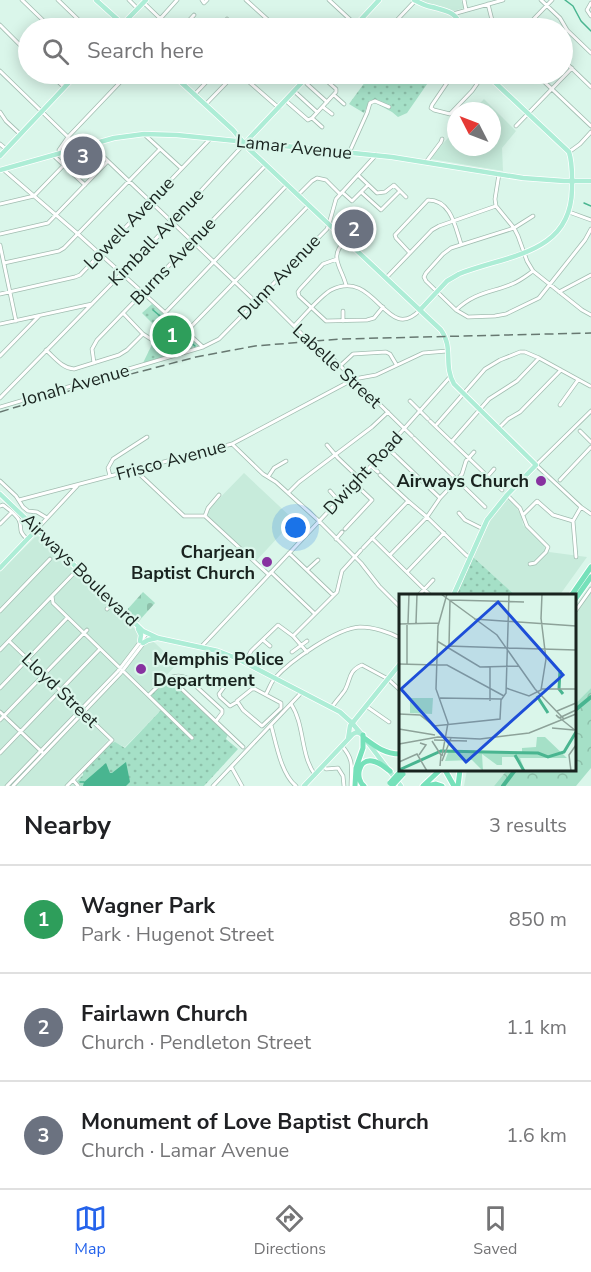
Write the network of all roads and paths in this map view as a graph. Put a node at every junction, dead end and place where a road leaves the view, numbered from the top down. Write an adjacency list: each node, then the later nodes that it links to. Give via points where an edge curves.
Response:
1 (22, 0): 25 (street)
2 (58, 0): 26 (street)
3 (96, 0): 27 (main road)
4 (129, 0): 20 (street)
5 (177, 0): 30 (street)
6 (201, 0): 7 (street)
7 (207, 0)
8 (246, 0): 32 (street)
9 (329, 0): 33 (street)
10 (379, 0): 34 (main road)
11 (414, 0): 22 (main road); 35 (street)
12 (464, 0): 21 (street)
13 (503, 0): 18 (street)
14 (541, 0): 19 (street)
15 (552, 0): 19 (street)
16 (145, 1): 20 (main road); 29 (street)
17 (591, 3): 24 (street, via 587,10)
18 (488, 4): 21 (street); 37 (street)
19 (547, 5): 38 (street); 39 (street)
20 (138, 9): 28 (main road)
21 (466, 10): 22 (street)
22 (453, 14): 36 (main road)
23 (194, 15): 31 (street)
24 (591, 16)
25 (41, 18)
26 (77, 18)
27 (114, 18)
28 (130, 18)
29 (159, 18)
30 (161, 18)
31 (191, 18)
32 (266, 18)
33 (346, 18)
34 (362, 18)
35 (400, 18)
36 (456, 18)
37 (492, 18)
38 (535, 18)
39 (560, 18)
40 (0, 25): 42 (street)
41 (573, 36): 43 (street)
42 (18, 43)
43 (591, 53)
44 (573, 69): 62 (street)
45 (0, 71): 74 (street)
46 (61, 84): 61 (street)
47 (67, 84): 61 (main road)
48 (118, 84): 88 (street)
49 (183, 84): 66 (main road)
50 (204, 84): 66 (street)
51 (225, 84): 70 (street)
52 (251, 84): 73 (street)
53 (301, 84): 64 (main road, Kimball Avenue)
54 (307, 84): 68 (street)
55 (330, 84): 65 (street)
56 (446, 84): 57 (street, via 431,108 450,114)
57 (477, 84)
58 (496, 84): 78 (main road)
59 (547, 84): 63 (street)
60 (557, 84): 63 (street)
61 (64, 87): 74 (main road)
62 (591, 87)
63 (552, 89): 78 (street); 81 (street)
64 (294, 91): 67 (main road, Kimball Avenue); 76 (street)
65 (335, 93): 68 (street); 69 (street)
66 (194, 95): 70 (main road)
67 (285, 100): 73 (main road, Kimball Avenue); 79 (street, via 308,120)
68 (327, 102): 71 (street)
69 (344, 104)
70 (205, 105): 83 (main road)
71 (323, 107): 76 (street); 77 (street)
72 (389, 107): 100 (street, via 370,103)
73 (279, 108): 85 (main road, Kimball Avenue)
74 (41, 111): 86 (main road); 88 (street)
75 (0, 112): 86 (street)
76 (317, 113): 79 (street)
77 (332, 114)
78 (528, 114): 80 (street); 98 (main road)
79 (312, 118): 82 (street)
80 (516, 126)
81 (591, 126)
82 (322, 127)
83 (235, 132): 85 (main road, via 244,137); 91 (main road); 92 (main road)
84 (591, 132): 98 (street)
85 (255, 133): 92 (main road, Kimball Avenue)
86 (20, 134): 96 (main road)
87 (144, 134): 90 (main road, Lamar Avenue); 94 (main road, Lamar Avenue); 97 (street)
88 (68, 136): 95 (street); 99 (street)
89 (442, 138): 105 (street)
90 (210, 139): 91 (main road, Lamar Avenue); 108 (street, Lowell Avenue)
91 (229, 141): 92 (main road, Lamar Avenue)
92 (245, 143): 100 (main road, Lamar Avenue); 107 (main road); 133 (street, Kimball Avenue)
93 (0, 144): 96 (street)
94 (90, 144): 95 (main road, Lamar Avenue); 104 (street)
95 (77, 148): 99 (main road, Lamar Avenue)
96 (6, 149): 103 (main road)
97 (160, 149): 108 (street); 112 (street)
98 (568, 152): 113 (main road)
99 (60, 153): 101 (main road, Lamar Avenue)
100 (349, 153): 102 (main road, Lamar Avenue)
101 (52, 155): 106 (street); 109 (main road, Lamar Avenue)
102 (376, 155): 105 (main road, Lamar Avenue); 111 (street, Dunn Avenue)
103 (0, 156)
104 (107, 162): 112 (street); 115 (street)
105 (426, 162): 110 (main road, Lamar Avenue)
106 (64, 165): 115 (street); 122 (street)
107 (266, 165): 116 (main road); 140 (street, Burns Avenue)
108 (181, 168): 124 (street, Lowell Avenue)
109 (1, 169): 122 (street)
110 (499, 174): 113 (main road, Lamar Avenue); 127 (street)
111 (358, 175): 117 (street); 120 (street, Dunn Avenue)
112 (129, 181): 124 (street); 138 (street)
113 (572, 181): 114 (main road, Lamar Avenue); 128 (main road)
114 (591, 181)
115 (85, 185): 129 (street)
116 (287, 185): 121 (main road); 147 (street)
117 (368, 185): 118 (street, via 378,194 394,185); 119 (street)
118 (400, 191): 119 (street, via 381,210); 123 (street)
119 (361, 192): 120 (street, via 352,201)
120 (341, 193): 121 (street, via 326,180 316,178); 134 (street, Dunn Avenue, via 333,206)
121 (298, 195): 126 (main road)
122 (34, 196): 125 (street); 129 (street)
123 (406, 197)
124 (150, 201): 133 (street); 145 (street, Lowell Avenue)
125 (0, 204)
126 (309, 205): 134 (main road); 153 (street)
127 (496, 206): 131 (street); 135 (street)
128 (569, 212): 132 (street); 143 (main road, via 552,238)
129 (56, 215): 137 (street, via 48,223); 138 (street)
130 (533, 216): 135 (street)
131 (453, 220): 142 (street); 144 (street, via 432,230); 144 (street, via 449,210 428,200 395,235)
132 (591, 220)
133 (172, 222): 140 (street); 150 (street, Kimball Avenue)
134 (330, 224): 139 (main road); 161 (street, Dunn Avenue)
135 (514, 228): 142 (street); 143 (street)
136 (591, 229): 155 (street)
137 (0, 234)
138 (78, 234): 145 (street); 148 (street, via 59,251)
139 (346, 240): 146 (street); 152 (main road)
140 (192, 242): 147 (street); 159 (street, Burns Avenue)
141 (0, 244): 148 (street)
142 (461, 244): 157 (street, via 445,252 424,277)
143 (524, 252): 149 (street); 157 (main road, via 459,274)
144 (410, 253): 152 (street)
145 (100, 254): 150 (street); 156 (street, Lowell Avenue, via 80,275)
146 (337, 259): 154 (street); 165 (street, via 324,264 297,292)
147 (214, 262): 153 (street); 169 (street)
148 (4, 263): 156 (street)
149 (533, 271): 155 (street); 167 (street, via 513,284 476,295)
150 (122, 273): 159 (street); 163 (street, Kimball Avenue)
151 (591, 276): 158 (street)
152 (386, 278): 166 (main road)
153 (234, 282): 162 (street); 177 (street)
154 (346, 285): 164 (street, via 361,288); 165 (street, via 326,293)
155 (550, 285): 158 (street); 167 (street, via 539,298 506,314 468,317)
156 (10, 292): 160 (street, Lowell Avenue); 173 (street)
157 (437, 292): 166 (main road); 167 (street)
158 (559, 292): 172 (street)
159 (143, 293): 169 (street); 170 (street, Burns Avenue)
160 (0, 294)
161 (263, 295): 162 (street, Dunn Avenue); 176 (street, Labelle Street)
162 (256, 302): 179 (street, Dunn Avenue)
163 (92, 304): 171 (street); 182 (street, Kimball Avenue)
164 (383, 307): 166 (street, via 398,320 406,320); 174 (street, via 374,318)
165 (312, 308): 174 (street, via 326,321); 176 (street)
166 (420, 310): 183 (main road, via 444,335)
167 (456, 310)
168 (343, 311): 174 (street)
169 (165, 313): 177 (street)
170 (123, 314): 178 (street); 186 (street, Burns Avenue, via 94,344)
171 (40, 315): 173 (street); 184 (street)
172 (591, 315)
173 (16, 321): 175 (street)
174 (343, 321)
175 (0, 324)
176 (294, 326): 188 (street, Labelle Street, bridge)
177 (186, 332): 181 (street)
178 (143, 334): 180 (street); 186 (street, via 122,353)
179 (219, 339): 181 (street, Jonah Avenue)
180 (154, 341)
181 (203, 347): 198 (street, Jonah Avenue)
182 (46, 350): 186 (street, via 68,368); 195 (street, Kimball Avenue)
183 (448, 351): 187 (street, Frisco Avenue, via 423,353); 190 (main road)
184 (0, 356)
185 (539, 358): 189 (street); 194 (street, via 520,352 490,365); 199 (street, via 517,381)
186 (94, 363)
187 (396, 365): 188 (street, via 386,352 353,354); 191 (street, Frisco Avenue, via 376,375)
188 (340, 366): 191 (street, Labelle Street)
189 (561, 370): 192 (street); 205 (street)
190 (450, 376): 194 (main road); 200 (street, Dwight Road)
191 (354, 379): 202 (street, Labelle Street); 210 (street, Frisco Avenue)
192 (578, 379): 193 (street); 197 (street)
193 (590, 386)
194 (464, 394): 199 (main road); 203 (street)
195 (0, 397)
196 (410, 401): 200 (street)
197 (560, 405)
198 (0, 407)
199 (480, 409): 205 (main road); 208 (street)
200 (420, 411): 204 (street, Dwight Road); 216 (street)
201 (591, 411): 218 (street)
202 (388, 412): 204 (street, Labelle Street); 215 (street)
203 (437, 424)
204 (405, 428): 213 (street, Dwight Road); 226 (street, Labelle Street)
205 (499, 428): 218 (main road)
206 (580, 431): 209 (street)
207 (147, 437): 222 (street, via 113,459 108,468)
208 (453, 440)
209 (591, 442)
210 (232, 444): 220 (street, Frisco Avenue); 223 (street)
211 (327, 445): 215 (street)
212 (591, 447): 227 (street)
213 (387, 448): 219 (street, Dwight Road); 237 (street)
214 (474, 452): 216 (street)
215 (335, 455): 225 (street); 233 (street)
216 (468, 458): 224 (street); 226 (street)
217 (286, 461): 223 (street)
218 (536, 465): 236 (main road); 243 (street)
219 (371, 466): 225 (street, Dwight Road); 240 (street)
220 (134, 469): 222 (street, Frisco Avenue); 248 (street, via 183,516)
221 (494, 469): 224 (street)
222 (110, 476): 230 (street, Frisco Avenue)
223 (268, 477): 233 (street)
224 (487, 477): 231 (street)
225 (358, 478): 229 (street, Dwight Road)
226 (457, 480): 237 (street); 242 (street, Labelle Street)
227 (560, 480)
228 (0, 481): 238 (street, Airways Boulevard)
229 (354, 483): 239 (street, Dwight Road); 259 (street, via 372,500)
230 (78, 484): 238 (street, Frisco Avenue); 250 (street)
231 (502, 490)
232 (330, 491): 239 (street)
233 (288, 493): 251 (street)
234 (0, 494): 254 (main road, Airways Boulevard)
235 (219, 495): 248 (street)
236 (507, 495): 247 (street); 255 (main road)
237 (440, 498): 249 (street)
238 (19, 500): 250 (street, Airways Boulevard, via 28,511)
239 (338, 500): 251 (street, Dwight Road)
240 (408, 501): 249 (street); 257 (street)
241 (2, 505): 244 (street, Airways Boulevard)
242 (485, 507)
243 (581, 507): 246 (street); 252 (street)
244 (11, 513): 253 (street); 258 (street, Airways Boulevard, via 19,520)
245 (459, 513): 255 (street)
246 (591, 514)
247 (523, 515): 252 (street, via 537,501 553,515); 267 (street, via 527,526 548,547)
248 (205, 516): 273 (street)
249 (427, 517): 256 (street); 261 (street)
250 (47, 518): 254 (street)
251 (319, 521): 259 (street); 260 (street, Dwight Road)
252 (573, 521): 263 (street)
253 (0, 524)
254 (37, 529): 258 (main road); 270 (main road, Airways Boulevard)
255 (483, 529): 264 (main road)
256 (444, 534): 264 (street); 272 (street)
257 (372, 538): 261 (street); 262 (street)
258 (27, 539): 269 (main road)
259 (336, 539): 262 (street)
260 (289, 553): 271 (street); 273 (street, Dwight Road)
261 (390, 555): 272 (street)
262 (354, 556): 283 (street, via 342,571); 286 (street)
263 (576, 557)
264 (470, 558): 280 (main road)
265 (50, 559): 289 (street)
266 (318, 560): 271 (street)
267 (530, 564)
268 (591, 567): 281 (highway)
269 (0, 568)
270 (78, 569): 282 (street); 285 (main road, Airways Boulevard)
271 (307, 570): 283 (street)
272 (408, 572): 276 (street)
273 (270, 573): 290 (street); 304 (street, Dwight Road)
274 (591, 577): 284 (highway)
275 (433, 580): 276 (street)
276 (424, 589): 278 (street); 279 (street)
277 (591, 589): 288 (street)
278 (420, 594)
279 (429, 594)
280 (454, 594)
281 (572, 594)
282 (52, 596): 291 (street, via 53,603); 299 (street)
283 (334, 596): 290 (street)
284 (576, 598)
285 (114, 602): 287 (street); 292 (main road, Airways Boulevard)
286 (399, 606)
287 (107, 609)
288 (576, 609)
289 (0, 611)
290 (315, 614): 295 (street)
291 (68, 618): 293 (street); 309 (street)
292 (135, 624): 294 (main road, Airways Boulevard); 301 (main road)
293 (86, 632): 305 (street); 313 (street)
294 (147, 633): 296 (main road, Airways Boulevard); 301 (street)
295 (293, 636): 298 (street, via 278,625); 303 (street)
296 (158, 638): 301 (main road); 304 (main road, Airways Boulevard)
297 (399, 638): 308 (street, via 359,627 328,638)
298 (263, 640): 302 (street); 310 (street)
299 (9, 641): 306 (street); 309 (street, Lloyd Street)
300 (307, 641): 303 (street)
301 (141, 642): 312 (street)
302 (270, 646)
303 (301, 646): 307 (street); 308 (street)
304 (201, 647): 310 (main road, Airways Boulevard)
305 (100, 649): 312 (street); 320 (street)
306 (0, 650)
307 (292, 652)
308 (307, 652): 314 (street)
309 (28, 659): 313 (street, Lloyd Street); 318 (street)
310 (245, 663): 314 (main road, Airways Boulevard)
311 (399, 665): 316 (main road)
312 (122, 670): 323 (street); 328 (street)
313 (44, 675): 320 (street, Lloyd Street); 330 (street)
314 (275, 677): 321 (main road, Airways Boulevard); 322 (street)
315 (169, 678): 323 (street); 333 (street); 333 (street, via 183,676 201,690 223,712)
316 (388, 679): 319 (street); 326 (street, via 365,666 357,667); 327 (main road)
317 (233, 680): 324 (street, via 219,694 230,706)
318 (0, 688)
319 (399, 689)
320 (60, 690): 328 (street, Lloyd Street); 337 (street)
321 (302, 692): 325 (street); 326 (main road, Airways Boulevard)
322 (266, 694): 324 (street, via 252,689); 332 (street, via 282,705)
323 (149, 695): 339 (street)
324 (237, 702): 332 (street, via 262,726)
325 (291, 704): 336 (street); 353 (street)
326 (332, 706): 335 (main road, Airways Boulevard)
327 (366, 706): 334 (street); 335 (main road)
328 (82, 711): 343 (street); 354 (street, Lloyd Street, via 112,740)
329 (0, 712): 330 (street)
330 (4, 716): 331 (street); 337 (street)
331 (0, 720)
332 (269, 720): 336 (street)
333 (216, 721): 342 (street)
334 (389, 722)
335 (352, 723): 338 (main road, Airways Boulevard); 340 (main road)
336 (271, 725): 347 (street); 362 (street, via 284,769)
337 (20, 732): 343 (street); 344 (street)
338 (363, 736): 340 (main road, via 354,733); 345 (highway, via 380,750); 348 (main road, Airways Boulevard); 365 (highway)
339 (192, 738)
340 (348, 740): 341 (main road)
341 (342, 746): 346 (main road); 365 (street, via 352,760)
342 (243, 747)
343 (42, 752): 356 (street); 357 (street)
344 (0, 753)
345 (399, 754)
346 (322, 766): 353 (main road); 364 (street, via 338,768)
347 (232, 767): 360 (street); 361 (street)
348 (390, 771): 366 (highway, via 366,761 358,777); 367 (main road, Airways Boulevard)
349 (439, 771): 368 (highway)
350 (446, 771): 370 (highway)
351 (460, 771): 370 (highway)
352 (402, 772): 355 (highway, bridge)
353 (315, 775): 363 (main road)
354 (73, 780): 358 (street); 359 (street)
355 (389, 785)
356 (8, 786)
357 (13, 786)
358 (67, 786)
359 (78, 786)
360 (213, 786)
361 (242, 786)
362 (296, 786)
363 (304, 786)
364 (344, 786)
365 (353, 786)
366 (364, 786)
367 (401, 786)
368 (425, 786): 369 (highway)
369 (442, 786)
370 (456, 786)

